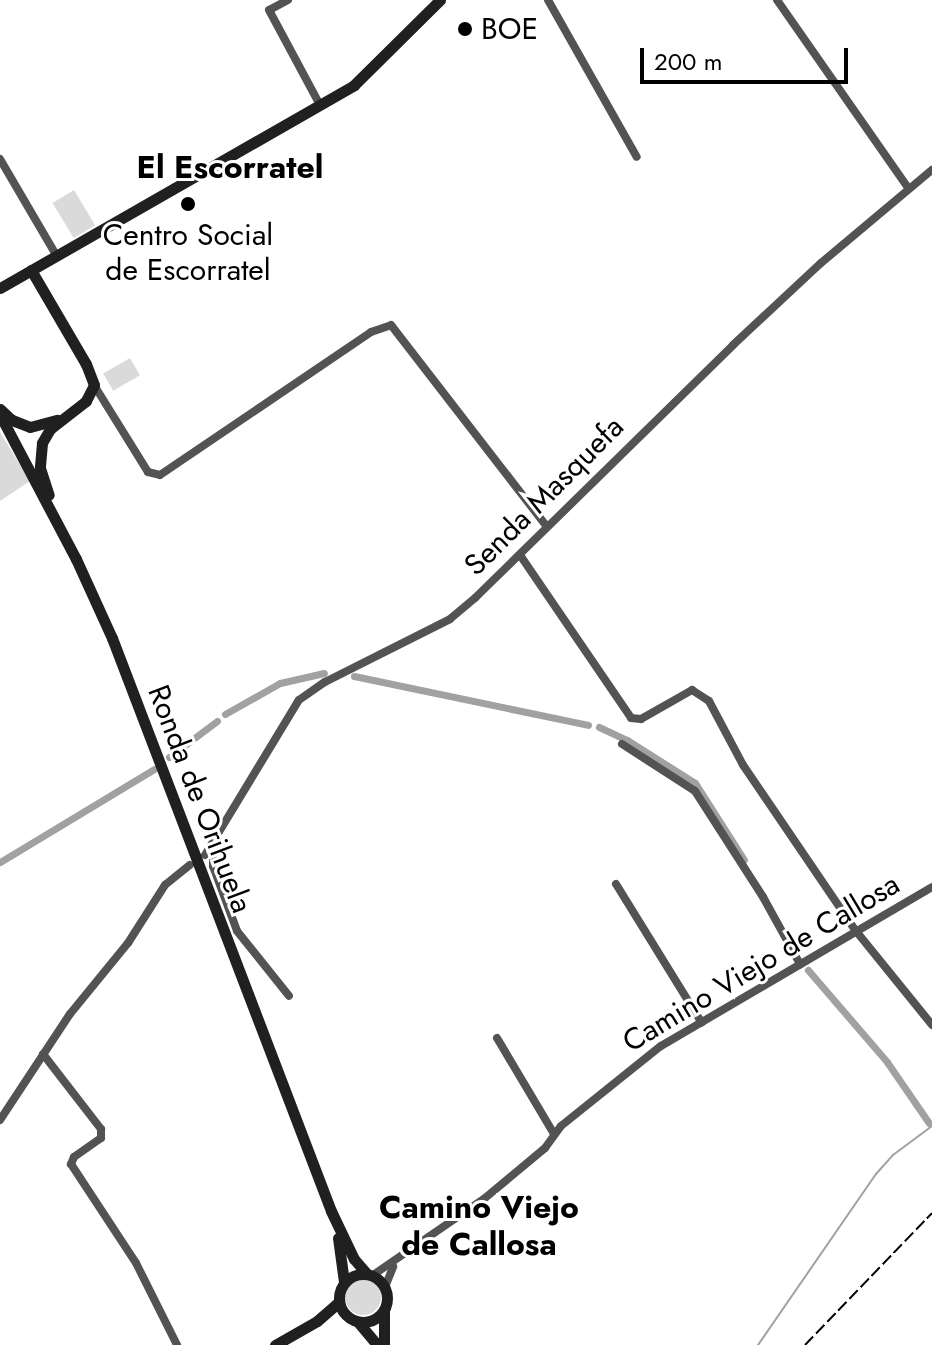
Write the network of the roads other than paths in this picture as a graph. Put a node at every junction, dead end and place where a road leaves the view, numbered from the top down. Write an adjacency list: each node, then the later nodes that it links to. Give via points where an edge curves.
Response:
1 (263, 0): 6 (street)
2 (288, 0): 6 (street)
3 (440, 0): 7 (main road, via 363,77)
4 (548, 0): 8 (street)
5 (777, 0): 11 (street)
6 (269, 10): 7 (street)
7 (320, 105): 12 (main road)
8 (637, 157)
9 (0, 159): 12 (street)
10 (932, 170): 11 (street, Senda Masquefa)
11 (908, 188): 22 (street, Senda Masquefa, via 733,345)
12 (51, 258): 13 (main road); 15 (main road, via 43,273)
13 (31, 270): 14 (main road); 15 (main road, via 41,279)
14 (4, 286): 15 (main road, via 30,281)
15 (45, 294): 16 (main road)
16 (94, 385): 17 (main road); 18 (street)
17 (86, 401): 18 (street); 20 (main road)
18 (109, 410): 22 (street, via 148,472 160,475 371,332 391,325)
19 (0, 412): 20 (main road, via 30,427); 21 (main road, Ronda de Orihuela)
20 (65, 417): 21 (main road, via 50,429 39,454)
21 (57, 522): 39 (main road, Ronda de Orihuela, via 146,723)
22 (547, 527): 23 (street, Senda Masquefa)
23 (520, 555): 25 (street, Senda Masquefa, via 450,619 299,700); 30 (street, via 631,718 641,719 692,690 709,701 743,765)
24 (622, 744): 31 (street, via 695,791)
25 (213, 845): 26 (street, Senda Masquefa); 32 (street, via 213,866 237,931)
26 (205, 855)
27 (190, 865): 36 (street, via 165,885)
28 (616, 884): 33 (street)
29 (932, 887): 30 (street, Camino Viejo de Callosa)
30 (856, 931): 31 (street, Camino Viejo de Callosa); 34 (street)
31 (800, 964): 33 (street, Camino Viejo de Callosa)
32 (289, 996)
33 (702, 1023): 38 (street, Camino Viejo de Callosa, via 661,1046)
34 (932, 1025)
35 (497, 1038): 38 (street)
36 (43, 1054): 37 (street); 48 (street, via 101,1129 101,1138 71,1164 136,1263)
37 (0, 1120)
38 (554, 1134): 40 (street, Camino Viejo de Callosa, via 496,1189)
39 (331, 1211): 41 (main road, Ronda de Orihuela, via 354,1259); 42 (main road, Ronda de Orihuela)
40 (395, 1263): 41 (street, Camino Viejo de Callosa); 43 (street)
41 (370, 1274): 42 (main road); 43 (main road, Ronda de Orihuela)
42 (344, 1282): 44 (main road, Ronda de Orihuela)
43 (385, 1287): 45 (main road)
44 (339, 1302): 46 (main road); 47 (main road)
45 (384, 1310): 46 (main road, via 373,1320); 51 (main road)
46 (354, 1320): 47 (main road); 50 (main road)
47 (317, 1321): 49 (main road)
48 (177, 1345)
49 (275, 1345)
50 (377, 1345)
51 (384, 1345)

